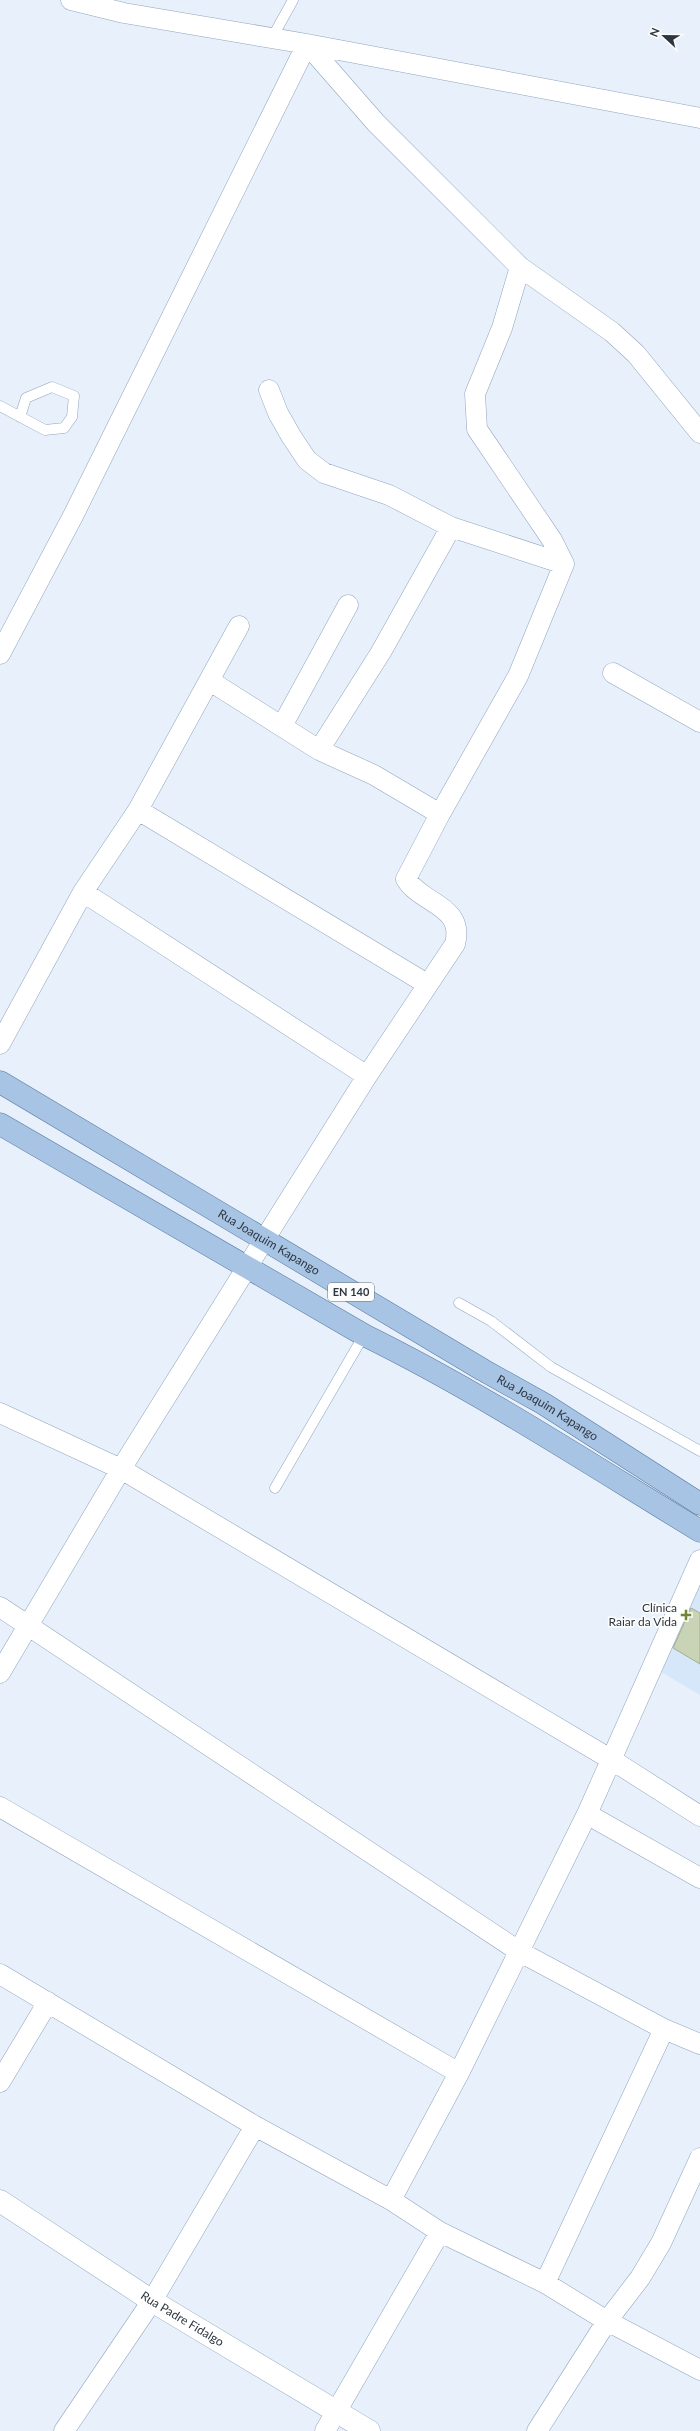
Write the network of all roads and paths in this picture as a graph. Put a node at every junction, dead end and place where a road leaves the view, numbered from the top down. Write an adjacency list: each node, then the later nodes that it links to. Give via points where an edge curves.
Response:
1 (71, 0): 3 (street)
2 (293, 0): 4 (lane)
3 (126, 7): 4 (street)
4 (272, 38): 5 (street)
5 (307, 44): 6 (street); 7 (street, via 376,124); 16 (street, via 74,514)
6 (700, 118)
7 (520, 267): 11 (street, via 612,332 636,354); 13 (street, via 502,328 475,394 477,429 552,540)
8 (269, 390): 12 (street, via 278,413 307,460 324,473 389,495)
9 (0, 406): 10 (lane)
10 (20, 417): 10 (lane, via 45,430 64,428 72,417 74,396 52,387 26,398)
11 (700, 433)
12 (451, 526): 13 (street); 21 (street, via 381,652)
13 (564, 564): 23 (street, via 518,676)
14 (348, 605): 20 (street)
15 (239, 626): 18 (street)
16 (0, 654)
17 (612, 673): 19 (street)
18 (210, 681): 20 (street); 22 (street)
19 (700, 722)
20 (282, 726): 21 (street)
21 (319, 750): 23 (street, via 374,776)
22 (138, 810): 24 (street); 25 (street)
23 (440, 814): 25 (street, via 406,879 412,887 442,907 456,925 456,944)
24 (83, 892): 26 (street); 27 (street)
25 (427, 984): 27 (street)
26 (0, 1044)
27 (367, 1076): 30 (street)
28 (0, 1082): 30 (main road, Rua Joaquim Kapango / EN 140)
29 (0, 1124): 31 (main road, Rua Joaquim Kapango / EN 140)
30 (264, 1240): 31 (street); 38 (main road, Rua Joaquim Kapango / EN 140, via 544,1404)
31 (248, 1268): 33 (main road, Rua Joaquim Kapango / EN 140); 36 (street)
32 (459, 1303): 35 (lane, via 491,1321 551,1367)
33 (364, 1335): 37 (lane); 39 (main road, Rua Joaquim Kapango / EN 140, via 403,1354 524,1423)
34 (0, 1413): 36 (street)
35 (700, 1451)
36 (121, 1469): 42 (street); 44 (street)
37 (275, 1488)
38 (699, 1500)
39 (700, 1531)
40 (700, 1560): 44 (street)
41 (0, 1608): 42 (street)
42 (28, 1624): 43 (street); 49 (street)
43 (0, 1673)
44 (612, 1760): 46 (street); 47 (street)
45 (0, 1807): 54 (street)
46 (587, 1814): 48 (street); 49 (street)
47 (700, 1816)
48 (700, 1878)
49 (520, 1952): 52 (street); 54 (street)
50 (0, 1974): 51 (street)
51 (48, 2002): 55 (street); 56 (street)
52 (664, 2029): 53 (street); 61 (street)
53 (700, 2044)
54 (459, 2073): 58 (street)
55 (0, 2082)
56 (255, 2126): 58 (street); 62 (street)
57 (700, 2158): 63 (street, via 661,2243 640,2278)
58 (391, 2200): 60 (street)
59 (0, 2201): 62 (street, Rua Padre Fidalgo)
60 (440, 2232): 61 (street); 65 (street)
61 (545, 2283): 63 (street)
62 (152, 2301): 65 (street, Rua Padre Fidalgo); 66 (street)
63 (607, 2321): 64 (street); 69 (street)
64 (700, 2370)
65 (336, 2413): 67 (street); 68 (street, Rua Padre Fidalgo)
66 (64, 2431)
67 (324, 2431)
68 (369, 2431)
69 (539, 2431)

